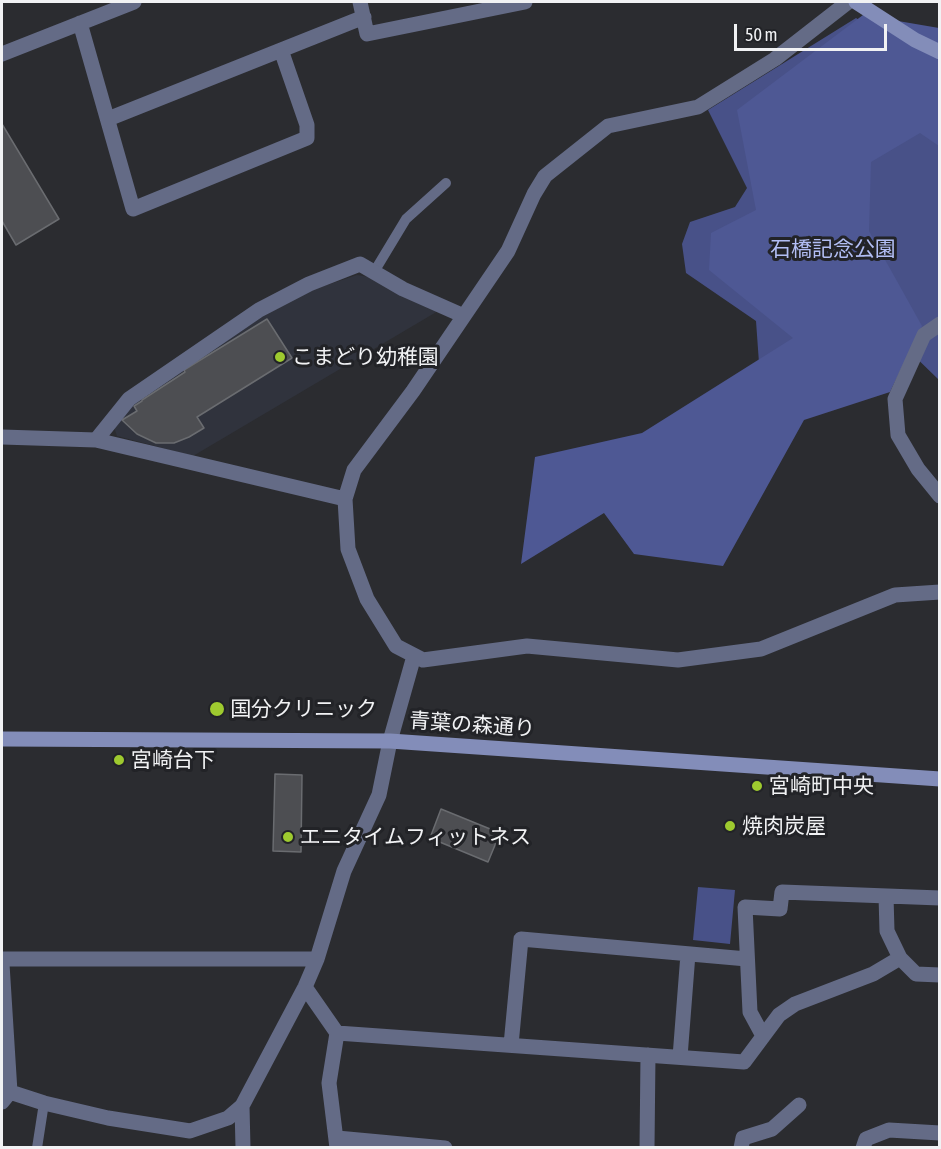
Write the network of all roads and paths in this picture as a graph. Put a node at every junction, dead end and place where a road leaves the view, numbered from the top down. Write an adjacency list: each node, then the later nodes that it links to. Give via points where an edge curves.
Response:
1 (134, 2): 7 (street)
2 (360, 2): 6 (street)
3 (525, 2): 6 (street, via 367,34)
4 (848, 2): 14 (street, via 775,59 698,107 608,126 545,176 508,251)
5 (866, 4): 9 (street, via 915,40)
6 (364, 17): 8 (street)
7 (80, 23): 10 (street); 11 (street)
8 (281, 50): 11 (street); 11 (street, via 307,125 307,138 133,209)
9 (939, 52)
10 (2, 54)
11 (108, 119)
12 (446, 183): 13 (lane, via 406,219)
13 (374, 272): 14 (street); 17 (street, via 360,264 259,310 129,399)
14 (464, 316): 19 (street, via 354,470)
15 (939, 324): 18 (street, via 924,335 896,399 898,435)
16 (2, 437): 17 (street)
17 (96, 440): 19 (street)
18 (939, 496)
19 (345, 500): 21 (street, via 348,549 367,599 396,646)
20 (939, 592): 21 (street, via 895,595 761,649 678,660 527,646 423,660)
21 (414, 656): 23 (street)
22 (2, 739): 23 (street, 青葉の森通り)
23 (390, 741): 24 (street, 青葉の森通り); 28 (street, via 379,795 344,871)
24 (939, 779)
25 (886, 896): 26 (street); 29 (street, via 887,931); 31 (street, via 782,892 780,909 746,907)
26 (939, 898)
27 (688, 954): 31 (street); 37 (street, via 521,939); 39 (street)
28 (317, 958): 30 (street); 34 (street)
29 (900, 958): 33 (street, via 916,974); 36 (street, via 873,974 795,1004 778,1015)
30 (2, 959)
31 (747, 959): 36 (street, via 750,1012)
32 (2, 964): 40 (street)
33 (939, 975)
34 (305, 987): 35 (street); 43 (street)
35 (337, 1033): 37 (street); 45 (street, via 329,1083)
36 (763, 1036): 39 (street, via 744,1062)
37 (511, 1045): 38 (street)
38 (648, 1055): 39 (street); 50 (street)
39 (680, 1057)
40 (6, 1097): 41 (street)
41 (44, 1103): 43 (street, via 108,1119 190,1131 228,1118); 47 (lane)
42 (799, 1105): 51 (street, via 771,1129 743,1138)
43 (242, 1106): 48 (street)
44 (939, 1133): 52 (street, via 889,1130 866,1140)
45 (337, 1143): 46 (street)
46 (375, 1145): 49 (street)
47 (37, 1148)
48 (243, 1148)
49 (446, 1148)
50 (647, 1148)
51 (741, 1148)
52 (863, 1148)

